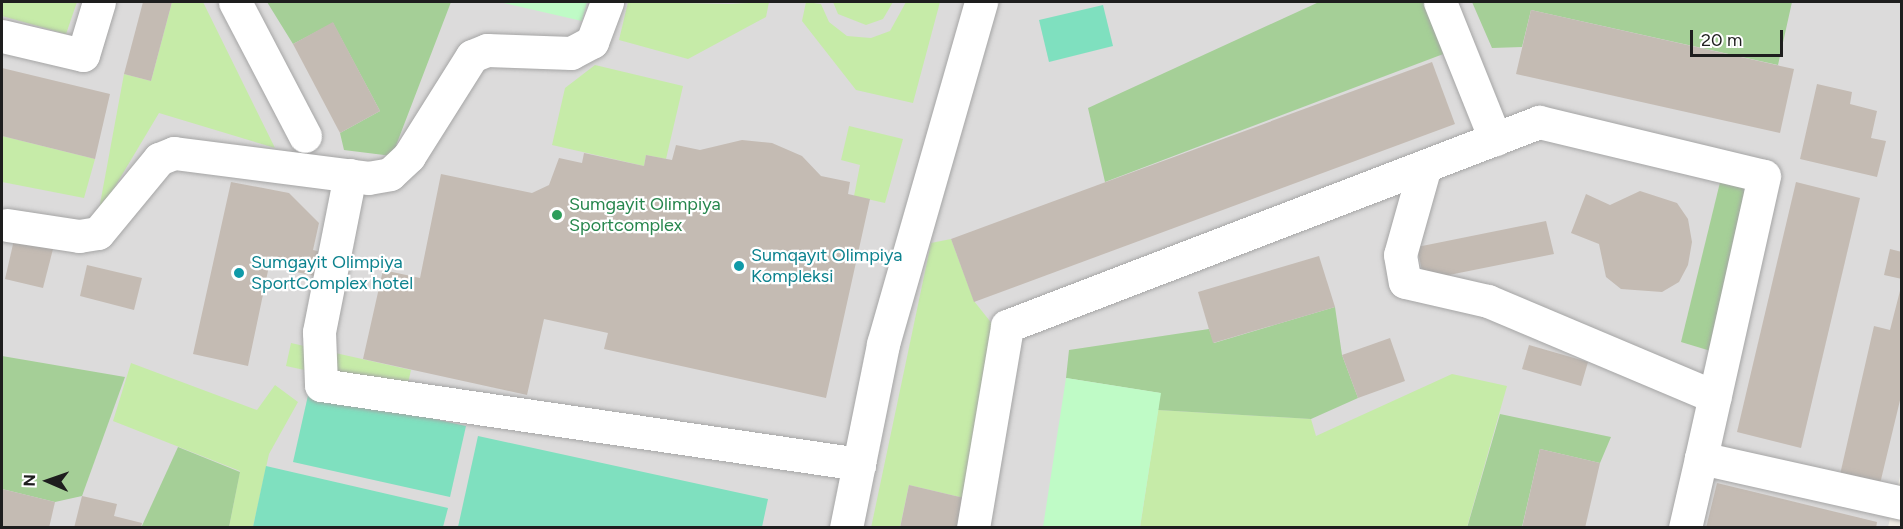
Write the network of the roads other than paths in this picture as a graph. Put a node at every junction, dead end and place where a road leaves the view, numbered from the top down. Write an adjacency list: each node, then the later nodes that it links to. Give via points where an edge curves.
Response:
1 (99, 2): 6 (lane, via 83,56)
2 (235, 2): 7 (lane)
3 (607, 2): 10 (lane, via 592,42 571,53 487,50 472,56 409,156 390,174)
4 (981, 2): 14 (lane, via 883,344)
5 (1440, 2): 8 (lane)
6 (2, 36)
7 (305, 135)
8 (1496, 139): 9 (lane); 12 (lane, via 1539,123 1764,176)
9 (1425, 166): 12 (lane, via 1400,255 1406,282 1488,300); 17 (lane, via 1006,326)
10 (350, 175): 11 (lane, via 174,153 159,159 98,233 79,236); 14 (lane, via 319,332 321,385)
11 (7, 225)
12 (1715, 397): 13 (lane)
13 (1701, 458): 15 (lane); 18 (lane)
14 (859, 464): 16 (lane)
15 (1902, 503)
16 (846, 528)
17 (973, 528)
18 (1685, 528)

